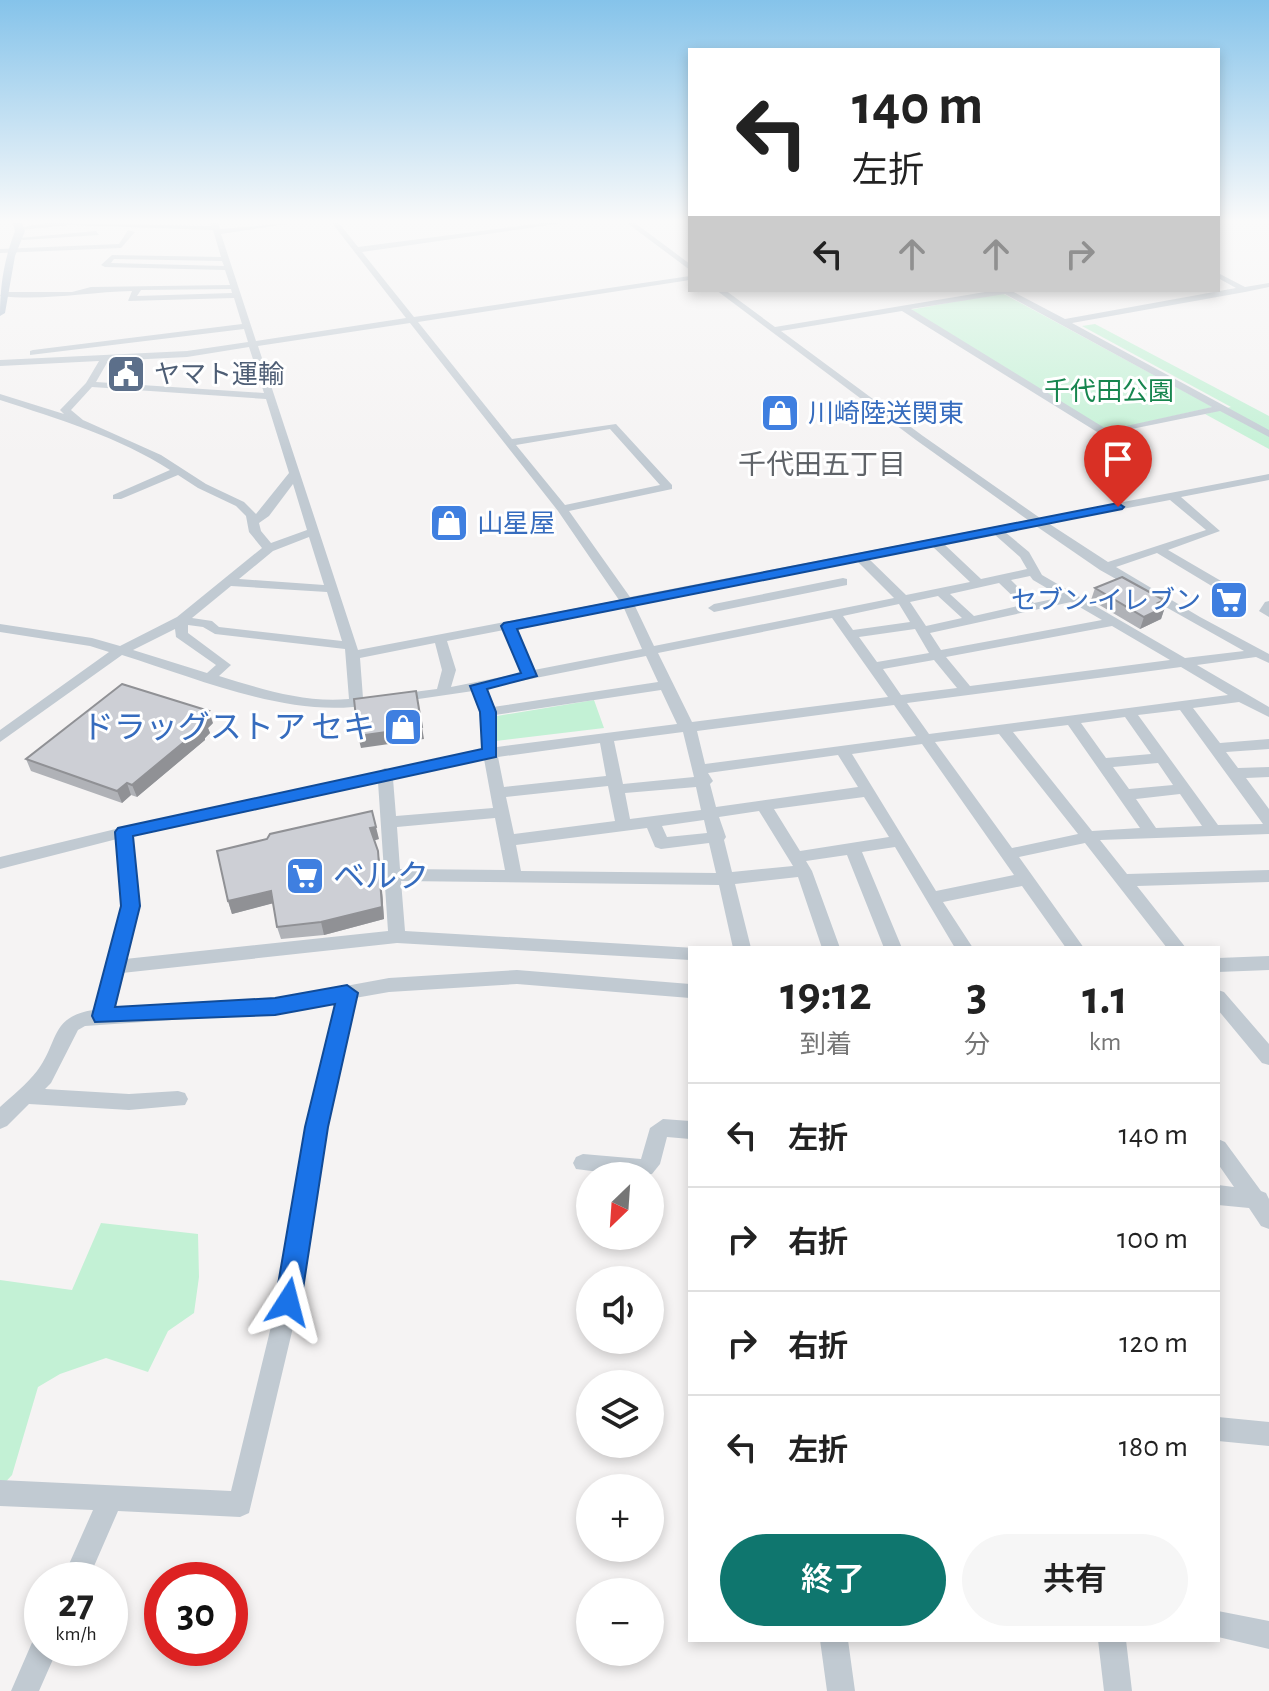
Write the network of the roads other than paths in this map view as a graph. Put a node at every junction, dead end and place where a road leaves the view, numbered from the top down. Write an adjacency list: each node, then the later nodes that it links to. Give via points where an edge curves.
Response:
1 (238, 302): 11 (street)
2 (395, 302): 9 (street)
3 (534, 302): 9 (street)
4 (736, 302): 12 (street)
5 (937, 302): 8 (street)
6 (1027, 302): 10 (street)
7 (1178, 302): 10 (street)
8 (903, 308): 12 (street); 20 (street, via 1106,433)
9 (410, 321): 13 (street); 23 (street)
10 (1065, 322): 20 (street)
11 (246, 326): 13 (street); 14 (street)
12 (774, 330): 31 (street)
13 (253, 345): 15 (street); 18 (street)
14 (0, 356)
15 (104, 360): 16 (street); 17 (street)
16 (0, 363)
17 (90, 384): 18 (street); 21 (street, via 65,410)
18 (268, 396): 25 (street)
19 (0, 397): 21 (street)
20 (1221, 408): 22 (street)
21 (79, 422): 24 (street)
22 (1269, 434)
23 (508, 443): 29 (street); 29 (street, via 612,426 668,487)
24 (178, 471): 28 (street); 30 (street, via 240,504)
25 (295, 473): 30 (street, via 265,514); 33 (street)
26 (1269, 477): 27 (street)
27 (1172, 496): 31 (street); 36 (street, via 1214,531)
28 (117, 497)
29 (562, 509): 51 (street)
30 (253, 521): 35 (street)
31 (1037, 522): 32 (street); 39 (street)
32 (996, 530): 34 (street); 40 (street, via 1025,555)
33 (314, 531): 35 (street); 46 (street)
34 (935, 542): 37 (street); 43 (street)
35 (269, 548): 42 (street)
36 (1158, 549): 39 (street); 45 (street)
37 (860, 557): 38 (street); 50 (street)
38 (827, 563): 44 (street); 48 (street)
39 (1104, 567): 70 (street)
40 (1032, 572): 41 (street); 49 (street)
41 (1001, 578): 43 (street); 54 (street)
42 (226, 582): 46 (street); 57 (street)
43 (978, 583): 47 (street)
44 (698, 588): 51 (street); 53 (street)
45 (1224, 588)
46 (332, 589): 66 (street)
47 (941, 592): 50 (street); 58 (street)
48 (855, 594): 50 (street); 53 (street); 55 (street)
49 (1073, 598): 54 (street); 59 (street)
50 (902, 599): 62 (street)
51 (627, 602): 60 (street); 67 (street)
52 (1269, 605): 56 (street)
53 (714, 608): 63 (street)
54 (1032, 608): 58 (street)
55 (835, 613): 63 (street); 64 (street)
56 (1269, 613)
57 (182, 620): 66 (street); 68 (street); 74 (street, via 181,634 224,665)
58 (971, 620): 62 (street)
59 (1113, 622): 69 (street); 71 (street)
60 (509, 626): 65 (street); 73 (street)
61 (0, 628): 68 (street, via 92,642)
62 (919, 628): 64 (street); 69 (street)
63 (735, 634): 67 (street)
64 (850, 634): 72 (street)
65 (440, 639): 66 (street); 78 (street, via 449,670)
66 (351, 651): 81 (street)
67 (650, 651): 73 (street); 75 (street)
68 (119, 652): 74 (street); 89 (street)
69 (938, 656): 72 (street); 77 (street)
70 (1263, 656): 71 (street)
71 (1178, 663): 77 (street); 79 (street)
72 (874, 667): 80 (street)
73 (530, 676): 76 (street)
74 (208, 679): 81 (street, via 286,701)
75 (665, 685): 83 (street); 87 (street)
76 (478, 686): 78 (street); 83 (street)
77 (968, 692): 80 (street)
78 (443, 693): 81 (street)
79 (1242, 697): 82 (street); 85 (street)
80 (900, 701): 87 (street); 91 (street)
81 (356, 703)
82 (1184, 705): 84 (street); 93 (street)
83 (488, 712): 95 (street)
84 (1129, 712): 86 (street); 96 (street)
85 (1269, 713)
86 (1072, 720): 88 (street); 97 (street)
87 (687, 726): 90 (street); 101 (street)
88 (1004, 730): 91 (street); 119 (street)
89 (0, 737)
90 (606, 737): 95 (street); 102 (street)
91 (928, 740): 94 (street); 123 (street)
92 (1269, 744): 93 (street)
93 (1217, 748): 100 (street)
94 (843, 751): 101 (street); 104 (street)
95 (490, 753): 99 (street); 105 (street)
96 (1160, 758): 97 (street); 103 (street)
97 (1103, 763): 106 (street)
98 (1269, 772): 100 (street)
99 (385, 773): 111 (street); 116 (street)
100 (1236, 773): 110 (street)
101 (703, 775): 102 (street); 109 (street)
102 (616, 784): 105 (street); 113 (street)
103 (1183, 789): 106 (street); 115 (street)
104 (867, 791): 107 (street); 121 (street)
105 (499, 793): 108 (street)
106 (1123, 795): 117 (street)
107 (763, 805): 109 (street); 125 (street)
108 (502, 812): 111 (street); 120 (street)
109 (712, 814): 112 (street); 118 (street)
110 (1269, 820)
111 (391, 822): 126 (street)
112 (653, 822): 113 (street); 118 (street, via 661,843)
113 (624, 826): 120 (street)
114 (1269, 829): 115 (street)
115 (1213, 830): 117 (street)
116 (124, 832): 124 (street); 143 (street, via 130,906)
117 (1151, 832): 119 (street)
118 (718, 837): 129 (street)
119 (1089, 837): 123 (street); 131 (street)
120 (506, 841): 128 (street)
121 (899, 841): 122 (street); 132 (street)
122 (853, 849): 125 (street); 136 (street)
123 (1008, 854): 130 (street)
124 (0, 863)
125 (800, 864): 129 (street); 135 (street)
126 (393, 875): 128 (street); 133 (street)
127 (1269, 876): 131 (street)
128 (514, 877): 129 (street)
129 (726, 879): 134 (street)
130 (1025, 879): 132 (street); 138 (street)
131 (1125, 880): 139 (street)
132 (932, 898): 137 (street)
133 (397, 937): 140 (street); 143 (street)
134 (742, 946)
135 (830, 946)
136 (892, 946)
137 (963, 946)
138 (1074, 946)
139 (1175, 946)
140 (688, 953)
141 (1269, 963): 142 (street)
142 (1220, 965)
143 (115, 967): 147 (street)
144 (688, 991): 145 (street, via 517,977 389,985)
145 (347, 993): 147 (street, via 275,1006); 163 (street, via 316,1127 288,1302 240,1504)
146 (1220, 999): 148 (street)
147 (102, 1016): 151 (street, via 71,1025 51,1067)
148 (1248, 1031): 149 (street); 150 (street)
149 (1269, 1032)
150 (1269, 1057)
151 (28, 1096): 152 (street); 153 (street)
152 (178, 1099)
153 (0, 1120)
154 (688, 1130): 156 (street, via 663,1128)
155 (1220, 1150): 158 (street)
156 (650, 1162)
157 (1220, 1195): 158 (street)
158 (1262, 1200): 159 (street)
159 (1269, 1219)
160 (1220, 1429): 161 (street)
161 (1269, 1434)
162 (0, 1493): 163 (street)
163 (110, 1500): 164 (street)
164 (83, 1562)
165 (1220, 1624): 166 (street)
166 (1269, 1635)
167 (834, 1642): 171 (street)
168 (1112, 1642): 172 (street)
169 (36, 1666): 170 (street)
170 (25, 1691)
171 (841, 1691)
172 (1118, 1691)

